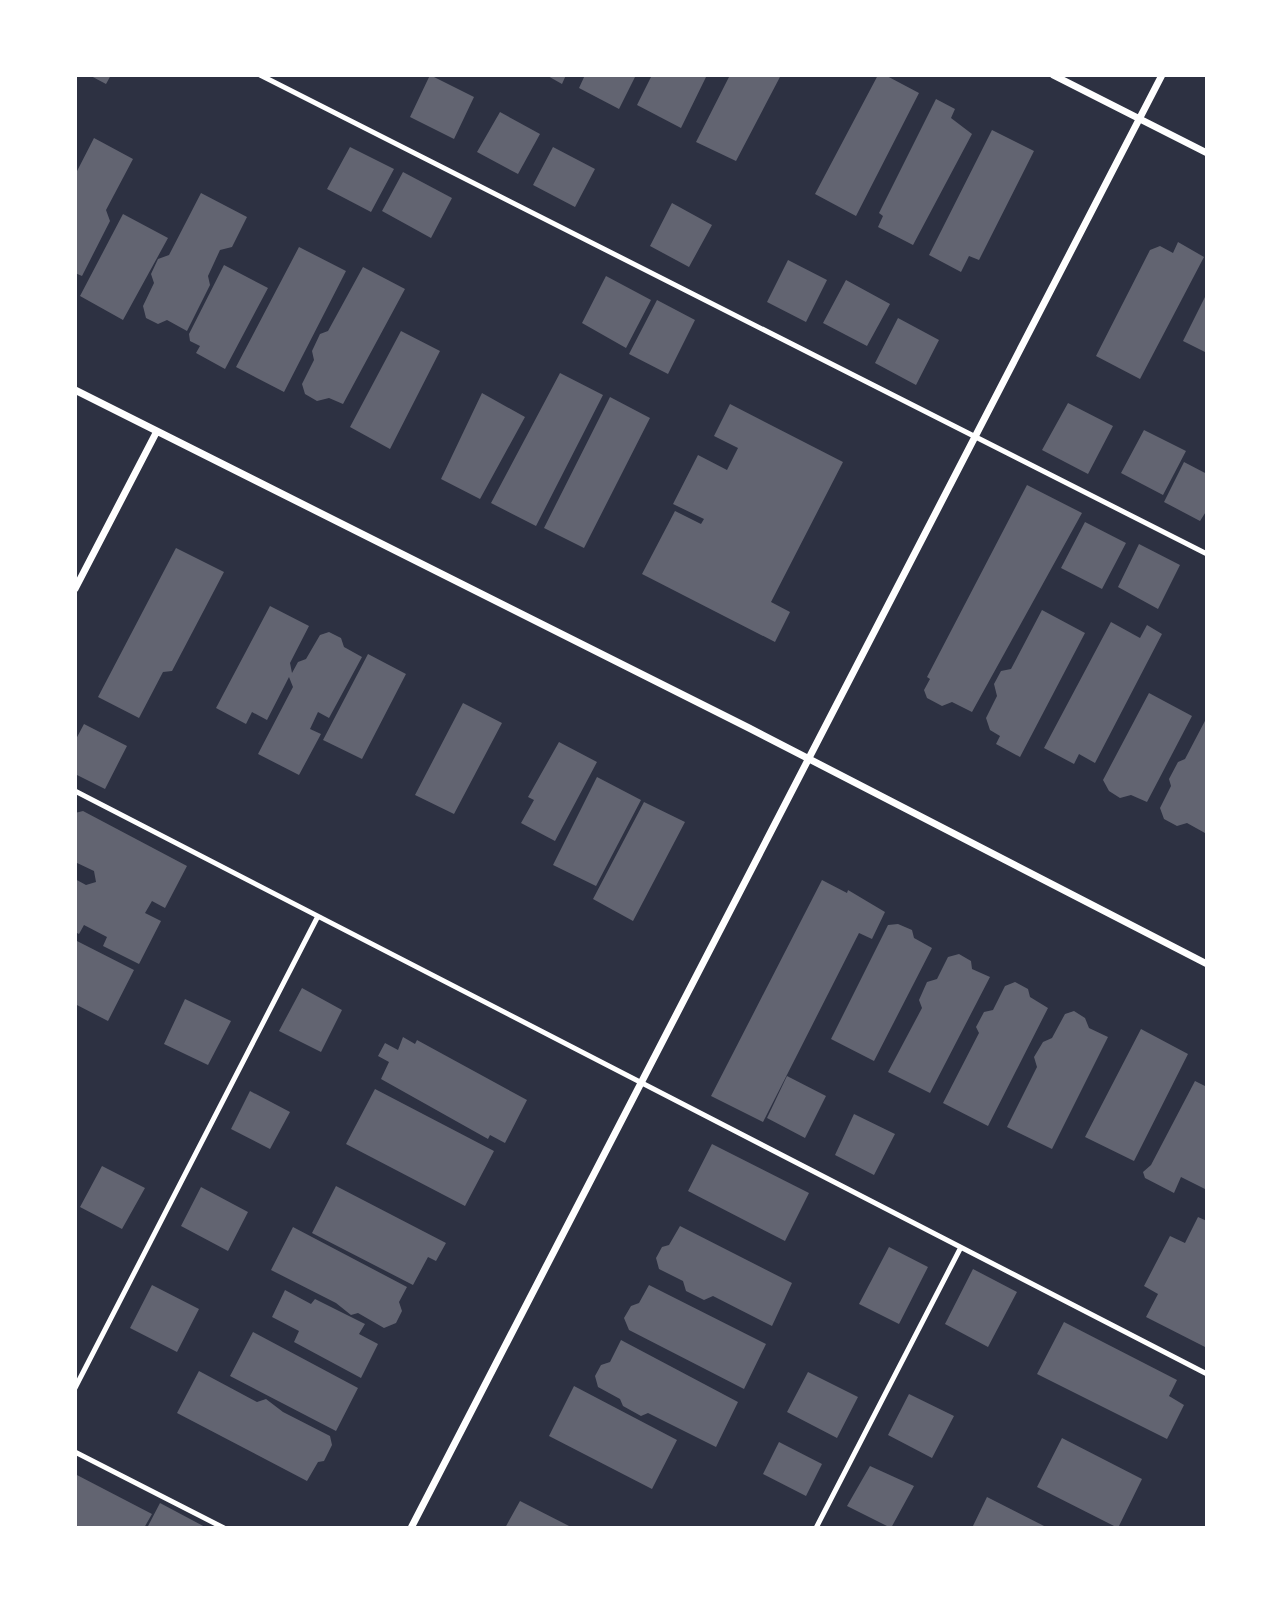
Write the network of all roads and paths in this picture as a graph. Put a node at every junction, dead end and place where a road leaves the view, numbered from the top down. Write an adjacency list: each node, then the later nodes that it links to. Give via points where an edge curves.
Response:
1 (260, 75): 8 (lane)
2 (1053, 75): 4 (street)
3 (1162, 75): 4 (street)
4 (1139, 118): 5 (street); 8 (street)
5 (1207, 153)
6 (75, 390): 7 (street)
7 (157, 431): 10 (street); 11 (street)
8 (974, 437): 9 (lane); 11 (street)
9 (1207, 554)
10 (75, 589)
11 (808, 758): 14 (street); 15 (street)
12 (75, 792): 13 (lane)
13 (317, 918): 15 (lane); 18 (lane)
14 (1207, 964)
15 (640, 1083): 16 (lane); 21 (street)
16 (960, 1249): 17 (lane); 22 (lane)
17 (1207, 1374)
18 (75, 1388)
19 (75, 1452): 20 (lane)
20 (224, 1528)
21 (411, 1528)
22 (816, 1528)

